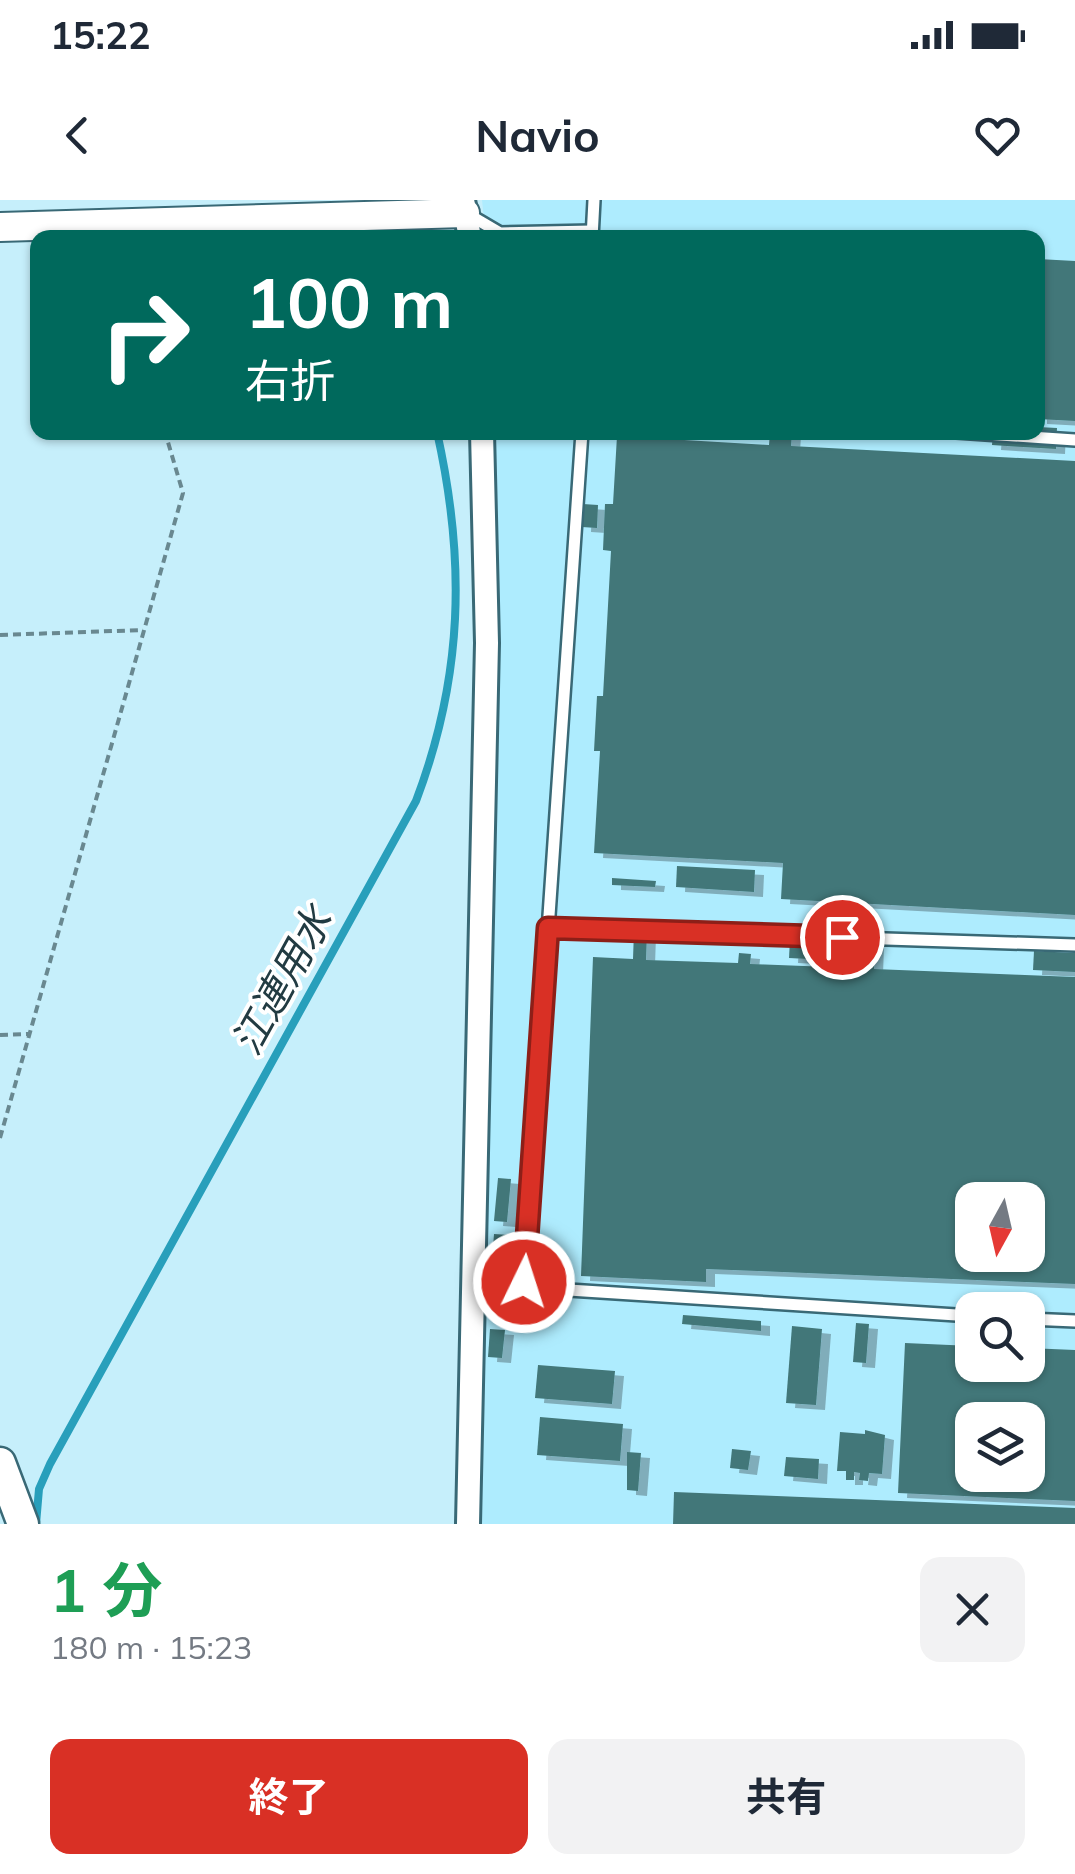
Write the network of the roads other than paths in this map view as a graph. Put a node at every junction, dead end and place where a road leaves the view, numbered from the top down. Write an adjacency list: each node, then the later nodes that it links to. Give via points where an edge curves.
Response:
1 (594, 200): 5 (lane)
2 (466, 217): 3 (street); 4 (lane)
3 (0, 228)
4 (494, 230)
5 (592, 230)
6 (1045, 438): 9 (lane)
7 (482, 440): 17 (street, via 487,663)
8 (581, 440): 10 (lane)
9 (1075, 440)
10 (548, 928): 11 (lane); 12 (lane, via 524,1282 553,1290)
11 (1075, 945)
12 (955, 1315)
13 (1045, 1320): 14 (lane)
14 (1075, 1321)
15 (0, 1463): 16 (main road)
16 (23, 1524)
17 (468, 1524)

